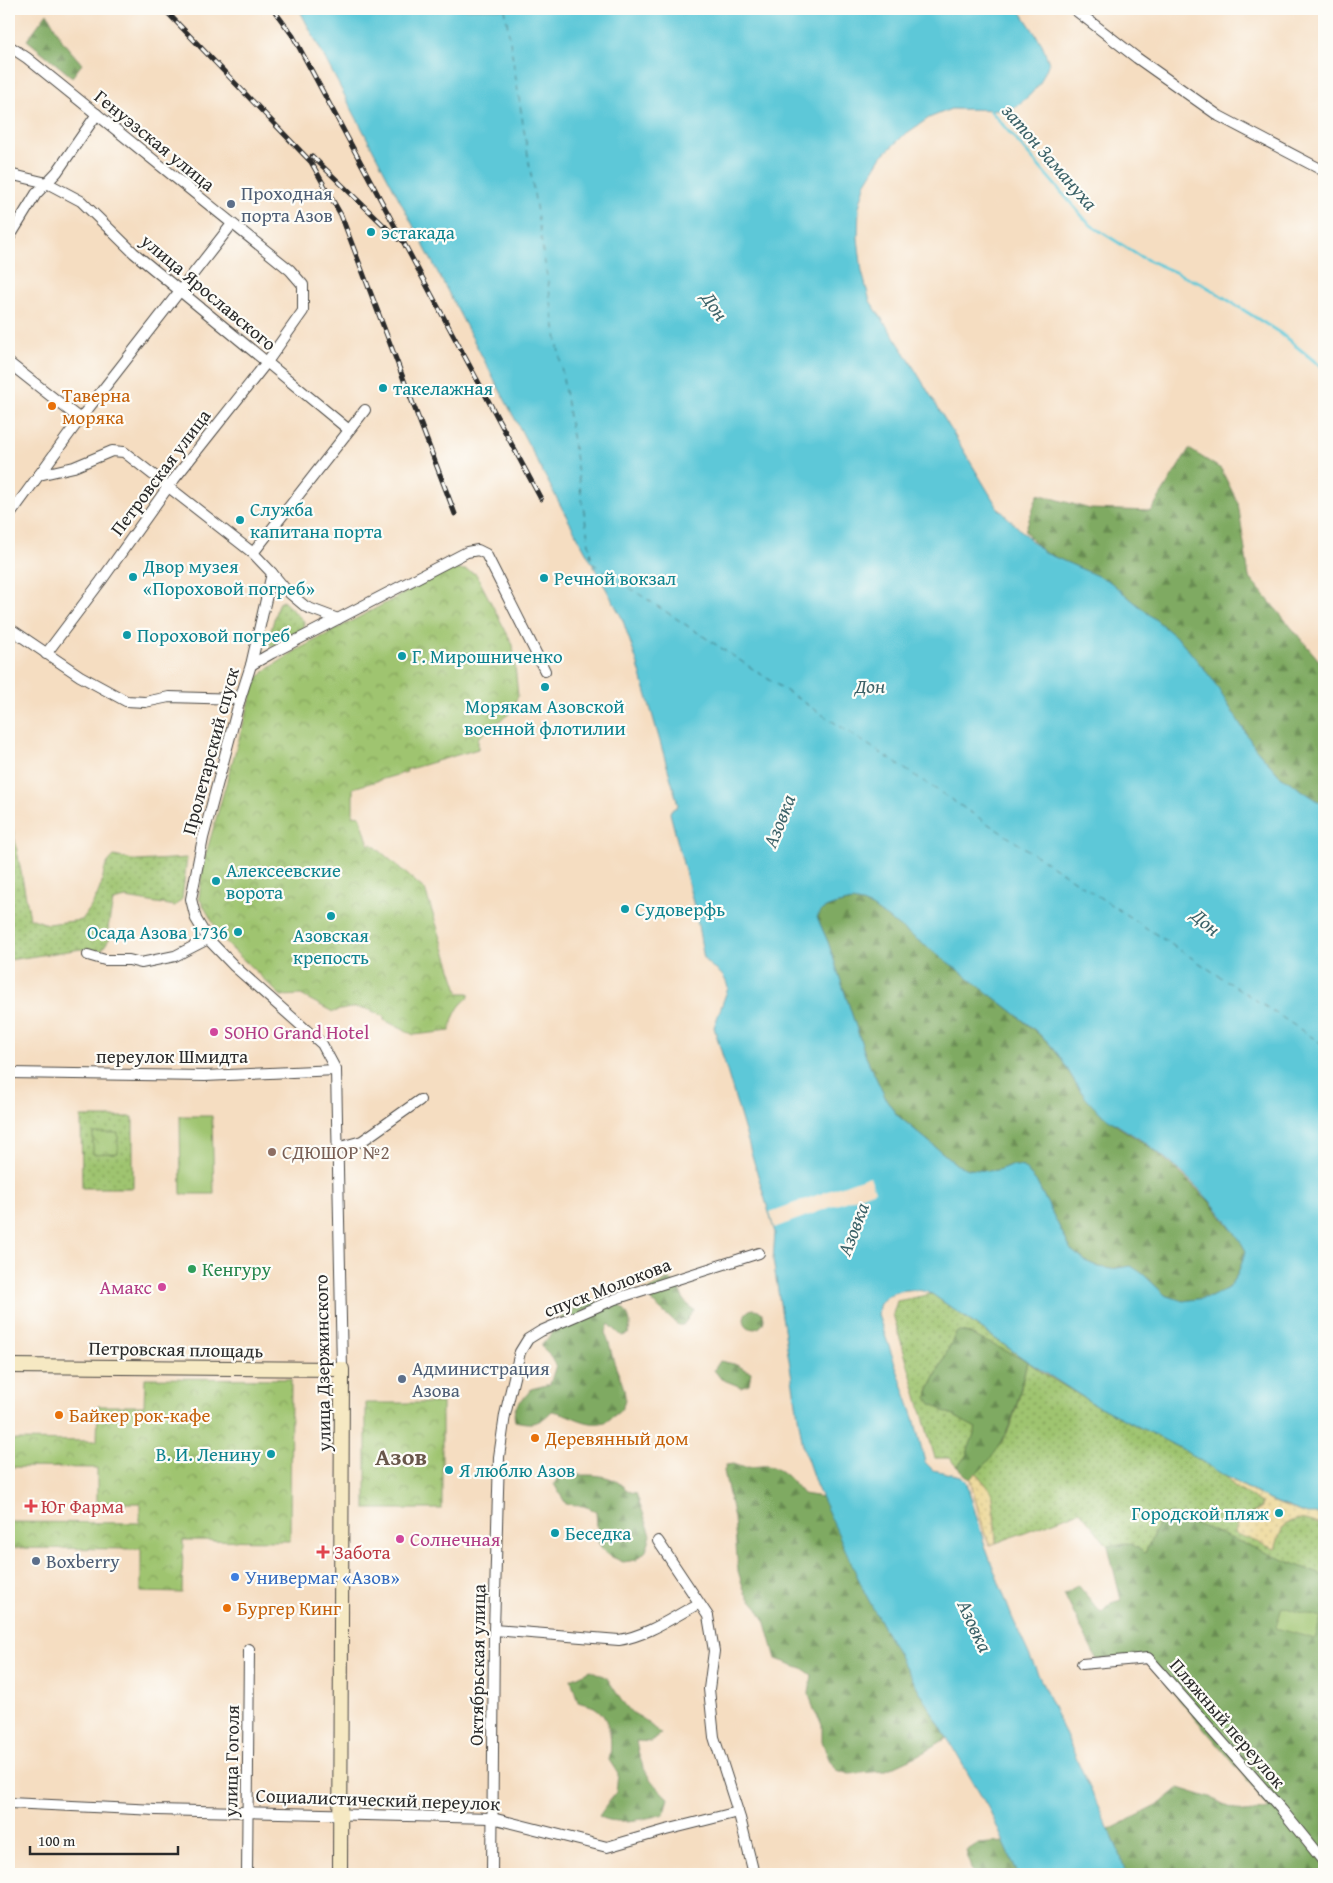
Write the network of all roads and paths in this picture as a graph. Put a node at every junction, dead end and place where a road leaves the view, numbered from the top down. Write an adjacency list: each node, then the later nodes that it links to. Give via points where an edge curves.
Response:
1 (1074, 9): 4 (street, via 1219,116)
2 (9, 46): 3 (street, Генуэзская улица)
3 (97, 114): 6 (street); 7 (street, Генуэзская улица)
4 (1324, 171)
5 (9, 174): 6 (street, улица Ярославского)
6 (47, 183): 8 (street, via 36,194); 9 (street, улица Ярославского, via 81,201 134,253)
7 (232, 224): 9 (street); 10 (street, Генуэзская улица, via 290,270 303,285)
8 (9, 238)
9 (180, 291): 11 (street, улица Ярославского); 14 (street)
10 (303, 311): 11 (street, Петровская улица)
11 (267, 362): 15 (street, улица Ярославского); 17 (street, Петровская улица)
12 (9, 363): 14 (street)
13 (365, 410): 15 (street)
14 (80, 419): 16 (street)
15 (349, 430): 19 (street)
16 (39, 475): 17 (street, via 74,467 112,451 124,452); 18 (street)
17 (168, 486): 19 (street); 23 (street, Петровская улица)
18 (9, 516)
19 (254, 553): 20 (street)
20 (272, 573): 21 (street, via 306,606); 24 (street, Пролетарский спуск)
21 (338, 618): 24 (street); 25 (street, via 467,552 478,550 486,554)
22 (9, 628): 23 (street)
23 (46, 654): 26 (street, via 126,702 169,697)
24 (251, 665): 26 (street, Пролетарский спуск)
25 (545, 671)
26 (240, 699): 27 (street, Пролетарский спуск, via 203,838)
27 (193, 908): 28 (street, улица Дзержинского)
28 (208, 939): 29 (street, via 175,956 141,963); 30 (street, улица Дзержинского, via 322,1044)
29 (88, 955)
30 (336, 1070): 31 (street, переулок Шмидта, via 205,1076); 33 (street, улица Дзержинского)
31 (9, 1073)
32 (420, 1100): 33 (street, via 362,1140)
33 (337, 1148): 36 (street, улица Дзержинского)
34 (759, 1253): 37 (street, спуск Молокова, via 615,1299 541,1330 528,1340 520,1352 505,1416)
35 (9, 1366): 36 (street, Петровская площадь)
36 (342, 1370): 46 (street, улица Дзержинского)
37 (500, 1457): 40 (street, Октябрьская улица)
38 (658, 1541): 39 (street)
39 (698, 1604): 40 (street, via 643,1633 619,1640); 45 (street, via 708,1616 714,1651 709,1689 714,1736)
40 (494, 1630): 47 (street, Октябрьская улица)
41 (249, 1649): 44 (street, улица Гоголя)
42 (1082, 1664): 48 (street, Пляжный переулок, via 1148,1658)
43 (9, 1803): 44 (street, Социалистический переулок)
44 (248, 1812): 46 (street, Социалистический переулок); 49 (street, улица Гоголя)
45 (738, 1812): 47 (street, Социалистический переулок, via 607,1846); 52 (street)
46 (340, 1814): 47 (street, Социалистический переулок); 50 (street, улица Дзержинского)
47 (492, 1818): 51 (street, Октябрьская улица)
48 (1324, 1862)
49 (247, 1874)
50 (340, 1874)
51 (492, 1874)
52 (754, 1874)

